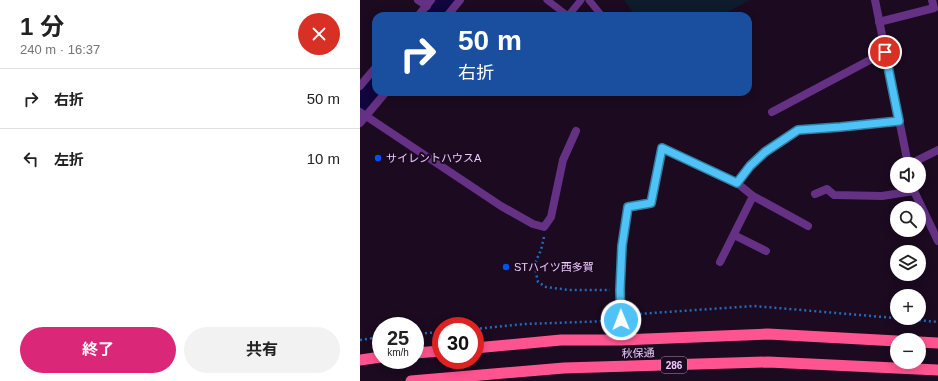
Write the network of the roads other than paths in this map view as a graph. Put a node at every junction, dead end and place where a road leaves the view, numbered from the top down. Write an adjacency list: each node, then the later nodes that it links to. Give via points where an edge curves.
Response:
1 (418, 0): 8 (street)
2 (460, 0): 10 (street)
3 (547, 0): 11 (lane)
4 (581, 0): 12 (lane)
5 (589, 0): 13 (lane)
6 (875, 0): 14 (street)
7 (932, 0): 14 (street, via 934,8)
8 (429, 3): 9 (street)
9 (421, 12)
10 (450, 12)
11 (563, 12)
12 (571, 12)
13 (599, 12)
14 (879, 22): 15 (street)
15 (885, 52): 19 (street); 21 (street)
16 (372, 72): 17 (street)
17 (360, 86)
18 (382, 96): 20 (street)
19 (772, 112)
20 (362, 114): 22 (street); 23 (street, via 501,206 533,224 544,227 550,217 564,160)
21 (899, 121): 25 (street); 27 (street, via 798,130 765,152)
22 (360, 124)
23 (576, 132)
24 (938, 150): 26 (street)
25 (907, 157)
26 (924, 157)
27 (737, 183): 31 (street); 37 (street, via 662,148 651,203 628,207 622,246)
28 (894, 193): 30 (street, via 882,196 834,195 827,189)
29 (915, 193): 34 (street)
30 (815, 194)
31 (753, 196): 32 (street); 33 (street)
32 (808, 226)
33 (734, 235): 35 (street); 36 (street)
34 (938, 241)
35 (766, 251)
36 (720, 262)
37 (621, 340): 38 (highway, 秋保通, via 768,334); 41 (highway, 秋保通, via 561,340)
38 (890, 341)
39 (926, 342): 40 (highway)
40 (938, 343)
41 (484, 347)
42 (372, 358): 43 (highway)
43 (360, 360)
44 (938, 370): 45 (highway, 秋保通 / 286, via 768,362 564,368)
45 (415, 381)

